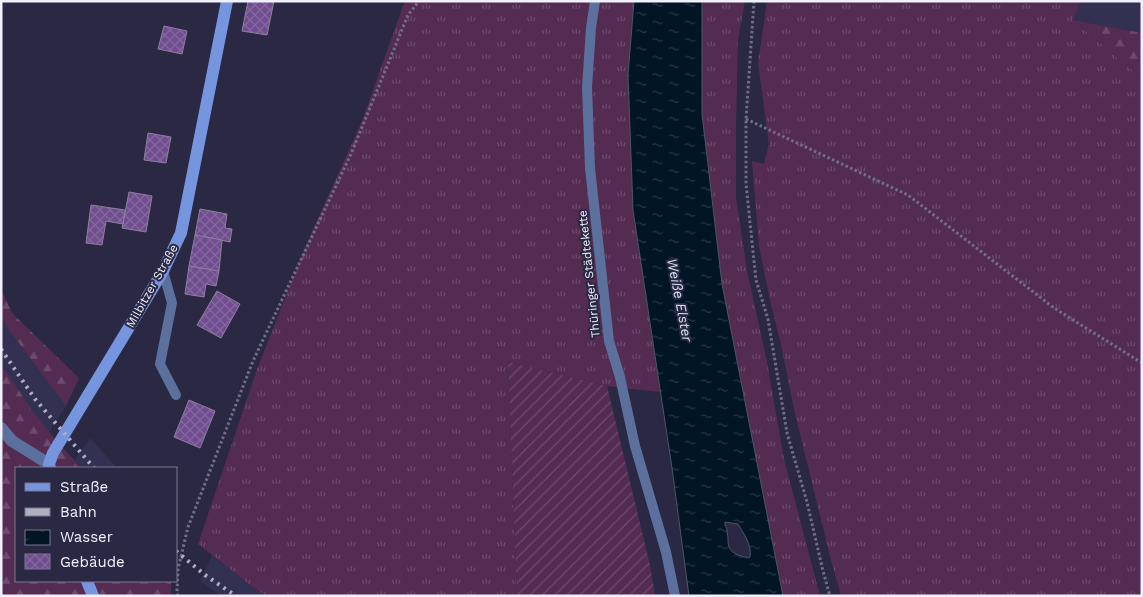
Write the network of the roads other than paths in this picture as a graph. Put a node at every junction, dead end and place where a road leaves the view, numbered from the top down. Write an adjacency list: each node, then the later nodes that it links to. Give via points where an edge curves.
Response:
1 (227, 1): 3 (main road, Milbitzer Straße, via 181,233)
2 (595, 1): 9 (lane, Thüringer Städtekette, via 588,87 590,168 609,341)
3 (163, 271): 4 (lane, via 172,303 160,364); 6 (main road, Milbitzer Straße, via 53,453)
4 (176, 395)
5 (1, 428): 6 (street, via 12,441)
6 (50, 466)
7 (87, 582): 8 (main road)
8 (93, 596)
9 (675, 596)

